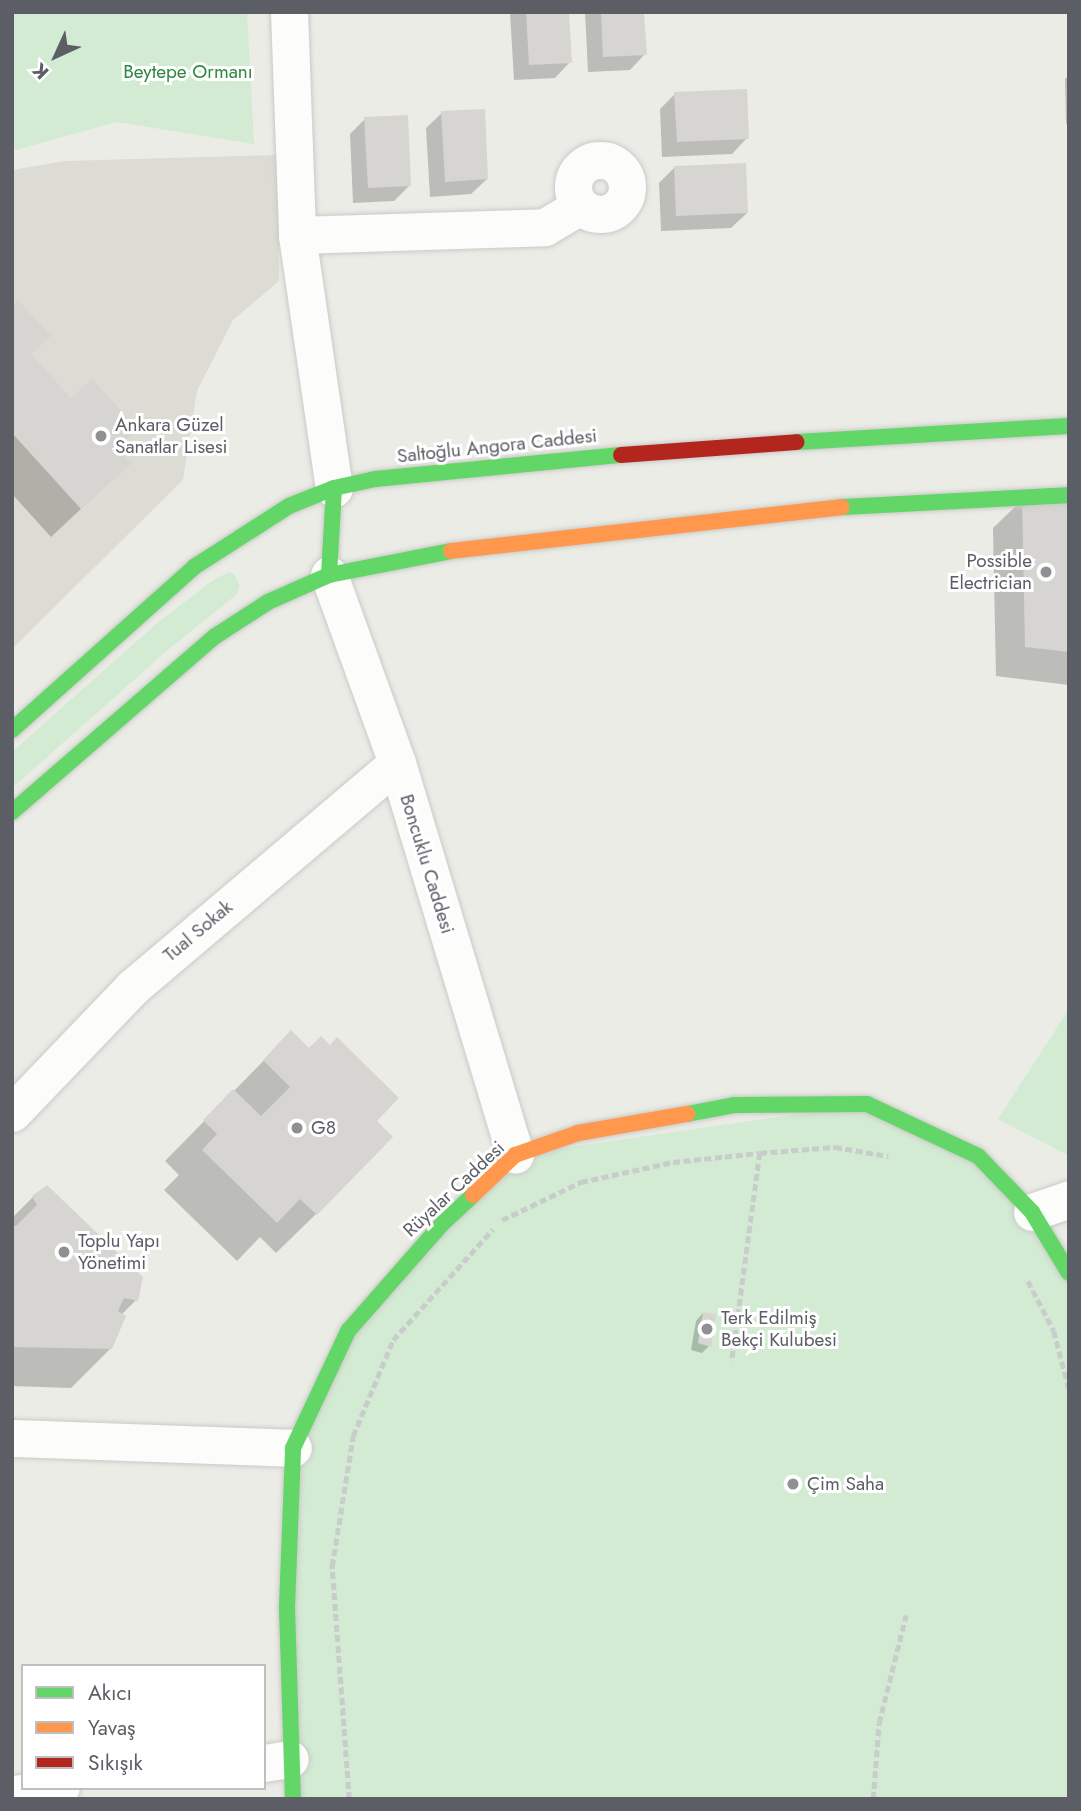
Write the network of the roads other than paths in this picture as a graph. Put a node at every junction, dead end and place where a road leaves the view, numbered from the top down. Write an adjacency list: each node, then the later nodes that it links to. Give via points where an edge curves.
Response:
1 (289, 12): 3 (street)
2 (580, 206): 3 (street, via 545,227)
3 (298, 235): 5 (street)
4 (1069, 426): 5 (street, Saltoğlu Angora Caddesi, via 677,449 375,479)
5 (334, 488): 7 (street); 8 (street, Saltoğlu Angora Caddesi, via 289,506 194,567)
6 (1069, 495): 7 (street, via 842,507 579,534 465,548)
7 (329, 575): 9 (street, Boncuklu Caddesi); 10 (street, via 268,602 214,637)
8 (12, 730)
9 (397, 763): 11 (street, Tual Sokak, via 133,987); 12 (street, Boncuklu Caddesi)
10 (12, 812)
11 (12, 1113)
12 (515, 1156): 14 (street, Rüyalar Caddesi, via 578,1133 735,1105 867,1104 978,1156); 17 (street, Rüyalar Caddesi, via 442,1224 348,1331)
13 (1069, 1199): 14 (street)
14 (1032, 1212): 15 (street, Rüyalar Caddesi)
15 (1069, 1273)
16 (12, 1438): 17 (street)
17 (293, 1448): 18 (street, Rüyalar Caddesi)
18 (277, 1761): 21 (street, Rüyalar Caddesi)
19 (45, 1790): 20 (street)
20 (12, 1794)
21 (293, 1799)

